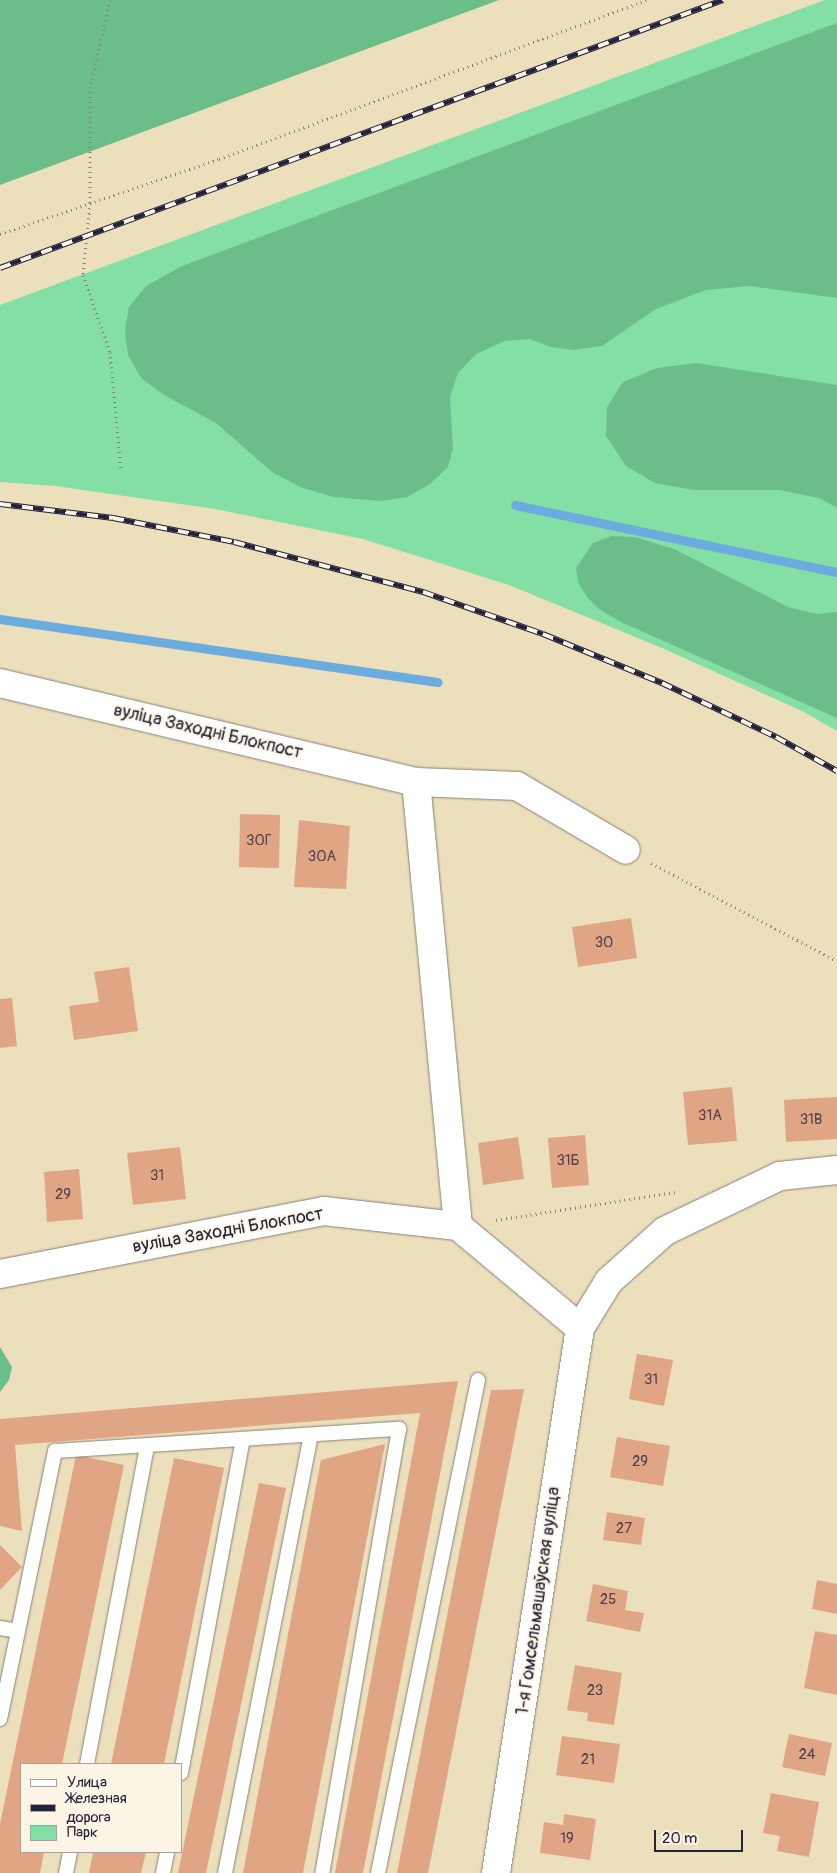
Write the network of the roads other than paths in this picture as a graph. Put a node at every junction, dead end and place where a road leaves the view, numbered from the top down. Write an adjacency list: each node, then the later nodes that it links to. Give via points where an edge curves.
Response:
1 (0, 683): 2 (street, вуліца Заходні Блокпост)
2 (416, 782): 3 (street, вуліца Заходні Блокпост, via 517,786); 5 (street)
3 (626, 850)
4 (837, 1170): 7 (street, via 780,1176 666,1231 609,1281)
5 (458, 1226): 6 (street, вуліца Заходні Блокпост, via 324,1211); 7 (street)
6 (0, 1274)
7 (580, 1328): 24 (street, 1-я Гомсельмашаўская вуліца)
8 (478, 1380): 23 (lane)
9 (311, 1435): 10 (lane); 21 (lane); 22 (lane, via 399,1429)
10 (243, 1439): 11 (lane); 16 (lane)
11 (147, 1446): 13 (lane, via 55,1451); 15 (lane)
12 (0, 1628): 13 (lane)
13 (18, 1631): 14 (lane)
14 (0, 1719)
15 (87, 1763)
16 (182, 1768)
17 (70, 1853): 19 (lane)
18 (167, 1853): 20 (lane)
19 (66, 1873)
20 (163, 1873)
21 (225, 1873)
22 (322, 1873)
23 (378, 1873)
24 (496, 1873)

